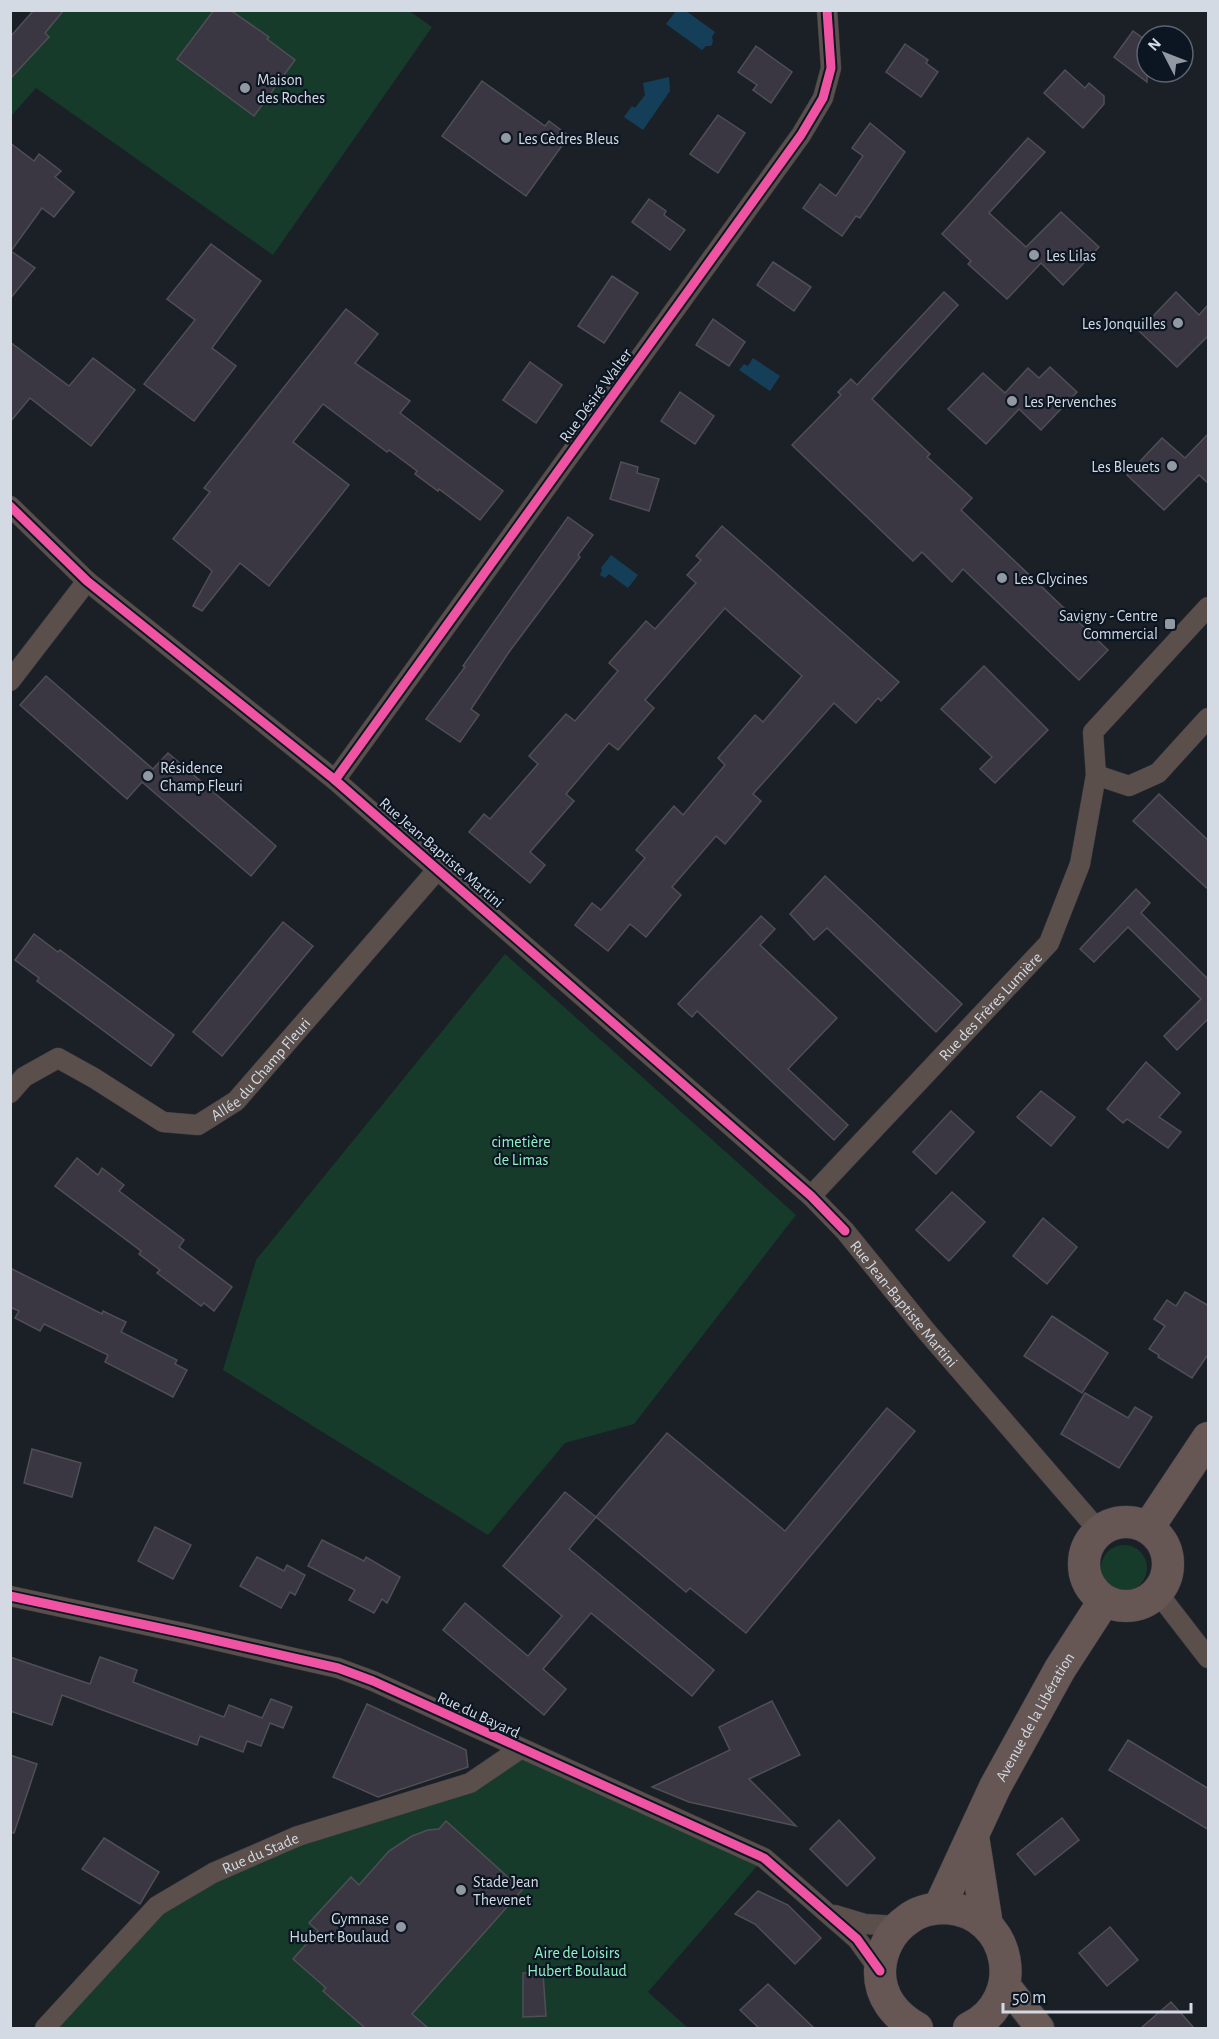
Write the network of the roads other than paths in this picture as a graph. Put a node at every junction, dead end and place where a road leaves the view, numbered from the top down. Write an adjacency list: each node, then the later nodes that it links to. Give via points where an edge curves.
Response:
1 (827, 10): 8 (street, Rue Désiré Walter, via 831,68 823,98 801,135)
2 (10, 506): 3 (street, Rue Jean-Baptiste Martini)
3 (87, 581): 5 (street); 8 (street, Rue Jean-Baptiste Martini)
4 (1209, 607): 7 (street, Rue des Frères Lumière, via 1094,732)
5 (10, 681)
6 (1209, 718): 7 (street, via 1158,773 1129,786)
7 (1096, 775): 11 (street, Rue des Frères Lumière, via 1080,864 1049,943)
8 (335, 780): 9 (street, Rue Jean-Baptiste Martini)
9 (438, 869): 10 (street, Allée du Champ Fleuri, via 236,1101 198,1125 163,1122 58,1058 24,1077); 11 (street, Rue Jean-Baptiste Martini)
10 (10, 1093)
11 (811, 1196): 14 (street, Rue Jean-Baptiste Martini, via 845,1231)
12 (1209, 1438): 13 (main road)
13 (1148, 1528): 14 (main road, via 1123,1522); 15 (main road, via 1158,1536 1168,1558 1166,1576)
14 (1099, 1532): 17 (main road, via 1090,1542 1084,1568 1090,1587)
15 (1157, 1593): 17 (main road, via 1132,1606); 18 (street)
16 (10, 1596): 19 (street, Rue du Bayard, via 338,1668)
17 (1104, 1601): 20 (main road, Avenue de la Libération, via 1060,1669 995,1787)
18 (1209, 1658)
19 (520, 1749): 22 (street, Rue du Bayard, via 764,1858); 29 (street, Rue du Stade, via 470,1783 298,1836 213,1873 157,1906)
20 (973, 1836): 21 (main road, Avenue de la Libération); 23 (main road)
21 (939, 1908): 23 (main road, via 973,1915); 24 (main road, via 910,1917)
22 (829, 1913): 24 (street, Rue du Bayard, via 865,1924); 25 (street, Rue du Bayard, via 856,1939)
23 (987, 1925): 26 (main road, via 1006,1962)
24 (898, 1926): 25 (main road, via 885,1947)
25 (880, 1971): 27 (main road, via 884,1992)
26 (1005, 1984): 28 (main road, via 1000,1999); 30 (main road)
27 (900, 2023)
28 (979, 2027)
29 (45, 2028)
30 (1040, 2028)

